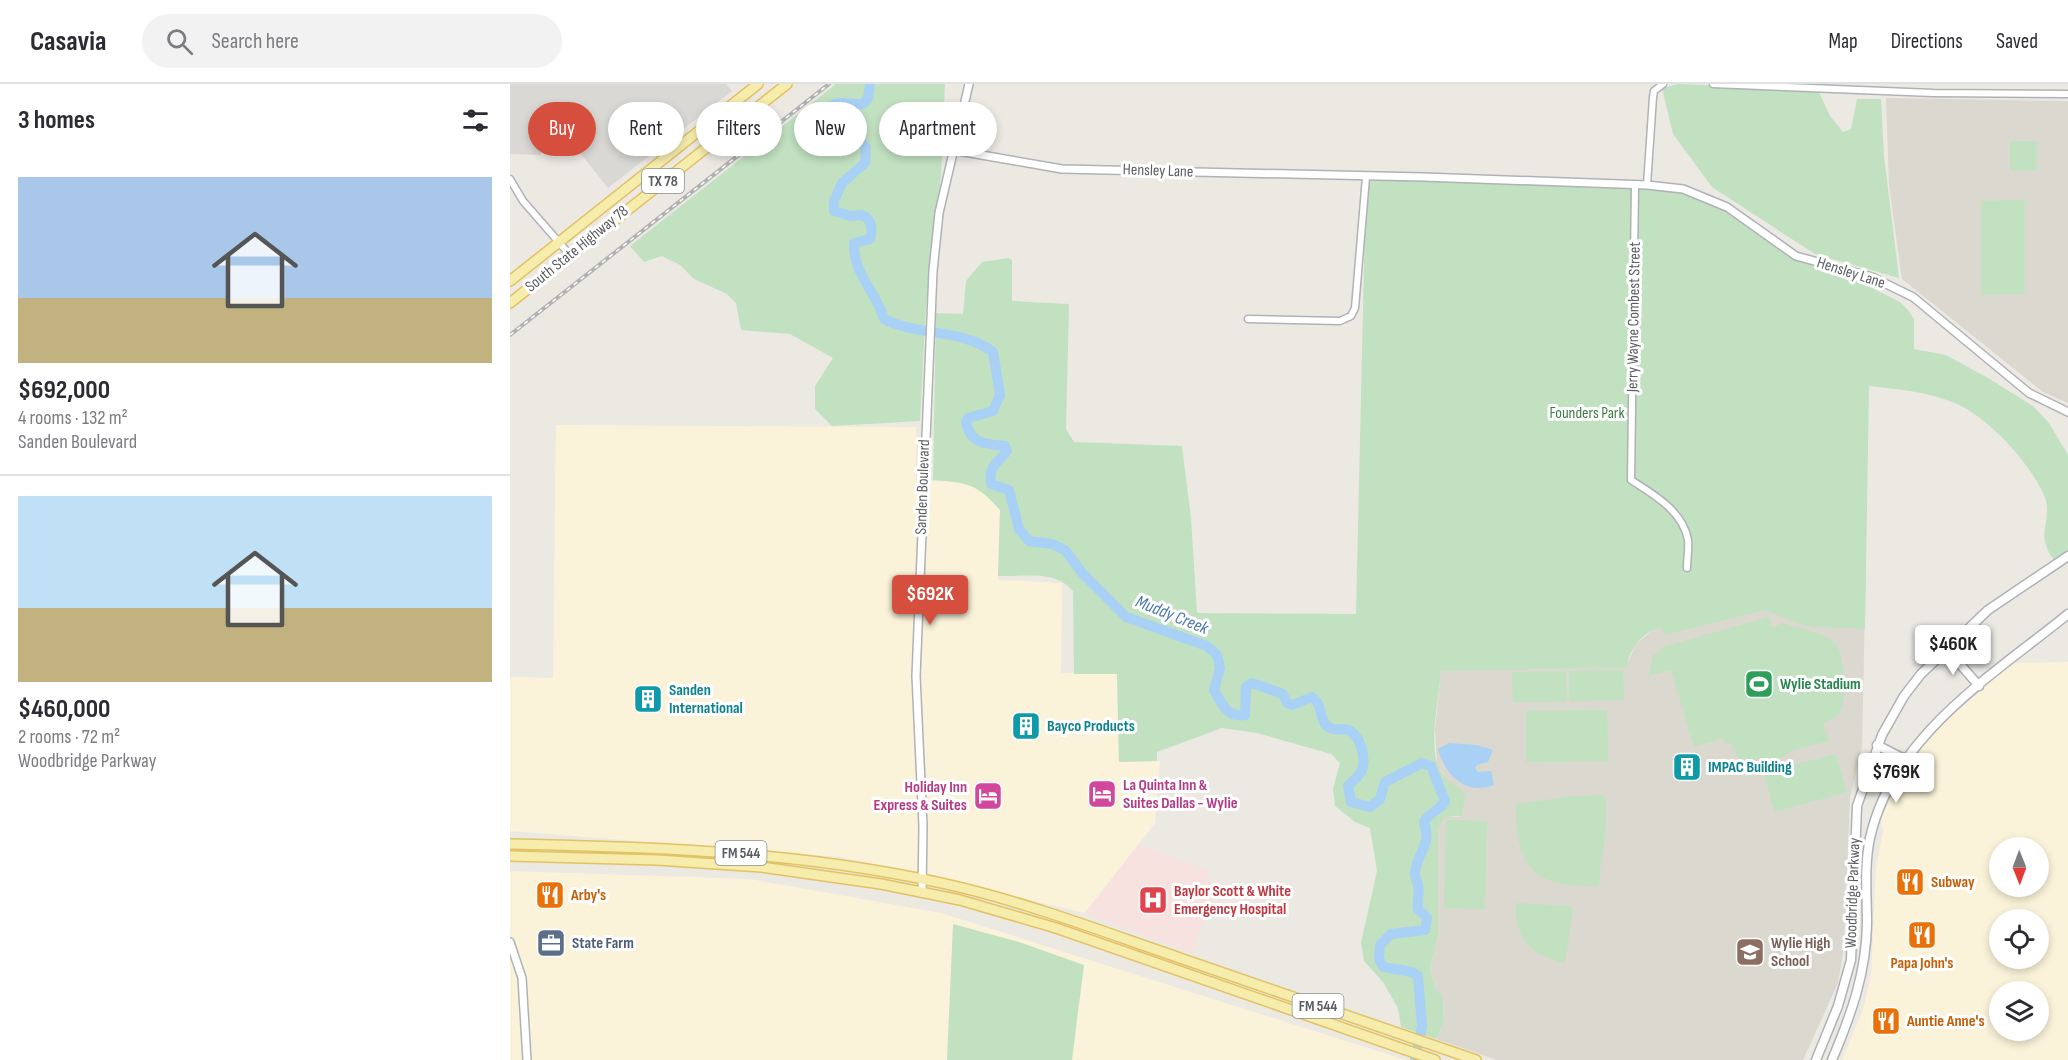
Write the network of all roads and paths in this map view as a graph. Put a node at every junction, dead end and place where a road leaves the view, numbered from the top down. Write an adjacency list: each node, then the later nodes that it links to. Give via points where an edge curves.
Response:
1 (758, 84): 14 (main road, South State Highway 78 / TX 78)
2 (787, 84): 15 (main road, South State Highway 78 / TX 78)
3 (969, 84): 7 (street, Sanden Boulevard)
4 (1663, 84): 12 (street, via 1653,97)
5 (1713, 84): 6 (street)
6 (2068, 94)
7 (965, 102)
8 (952, 156): 33 (street, Sanden Boulevard, via 939,213 928,357 916,676)
9 (987, 156): 10 (street, Hensley Lane, via 1062,169)
10 (1366, 177): 13 (street, Hensley Lane); 18 (street, via 1355,308 1351,316 1340,321)
11 (510, 179): 14 (street)
12 (1647, 185): 13 (street, Hensley Lane); 19 (street, Hensley Lane, via 1683,189 1727,207 1796,256 1872,277 1913,297 2030,393)
13 (1635, 186): 21 (street, Jerry Wayne Combest Street, via 1631,480 1668,505 1682,524 1688,539)
14 (557, 243): 15 (street); 16 (main road, South State Highway 78 / TX 78)
15 (570, 255): 17 (main road, South State Highway 78 / TX 78)
16 (510, 281)
17 (510, 303)
18 (1248, 319)
19 (2068, 412)
20 (2068, 556): 23 (main road, Woodbridge Parkway, via 1988,610)
21 (1687, 568)
22 (2068, 614): 24 (main road, Woodbridge Parkway)
23 (1947, 649): 24 (main road); 25 (main road, Woodbridge Parkway, via 1904,696)
24 (1979, 686): 26 (main road, Woodbridge Parkway, via 1952,708)
25 (1877, 745): 26 (main road); 31 (main road, Woodbridge Parkway, via 1857,806)
26 (1904, 759): 32 (main road, Woodbridge Parkway, via 1882,802 1870,838)
27 (510, 844): 28 (main road, FM 544 / FM 544)
28 (700, 850): 30 (main road); 33 (main road, FM 544 / FM 544, via 820,862)
29 (510, 856): 30 (main road, FM 544 / FM 544)
30 (700, 862): 34 (main road, FM 544 / FM 544, via 819,874)
31 (1854, 873): 32 (main road); 36 (main road, Woodbridge Parkway)
32 (1866, 873): 37 (main road, Woodbridge Parkway)
33 (923, 880): 34 (street, Sanden Boulevard); 38 (main road, FM 544 / FM 544, via 1055,915)
34 (922, 893): 39 (main road, FM 544 / FM 544, via 1056,928)
35 (510, 942): 43 (street, via 523,985)
36 (1851, 960): 37 (main road); 40 (main road, Woodbridge Parkway)
37 (1864, 962): 41 (main road, Woodbridge Parkway, via 1850,1018)
38 (1197, 964): 39 (main road); 44 (main road, FM 544 / FM 544)
39 (1192, 975): 42 (main road, FM 544 / FM 544)
40 (1822, 1044): 41 (main road); 45 (main road, Woodbridge Parkway)
41 (1836, 1049): 46 (main road, Woodbridge Parkway)
42 (1432, 1059)
43 (527, 1060)
44 (1476, 1060)
45 (1816, 1060)
46 (1832, 1060)

